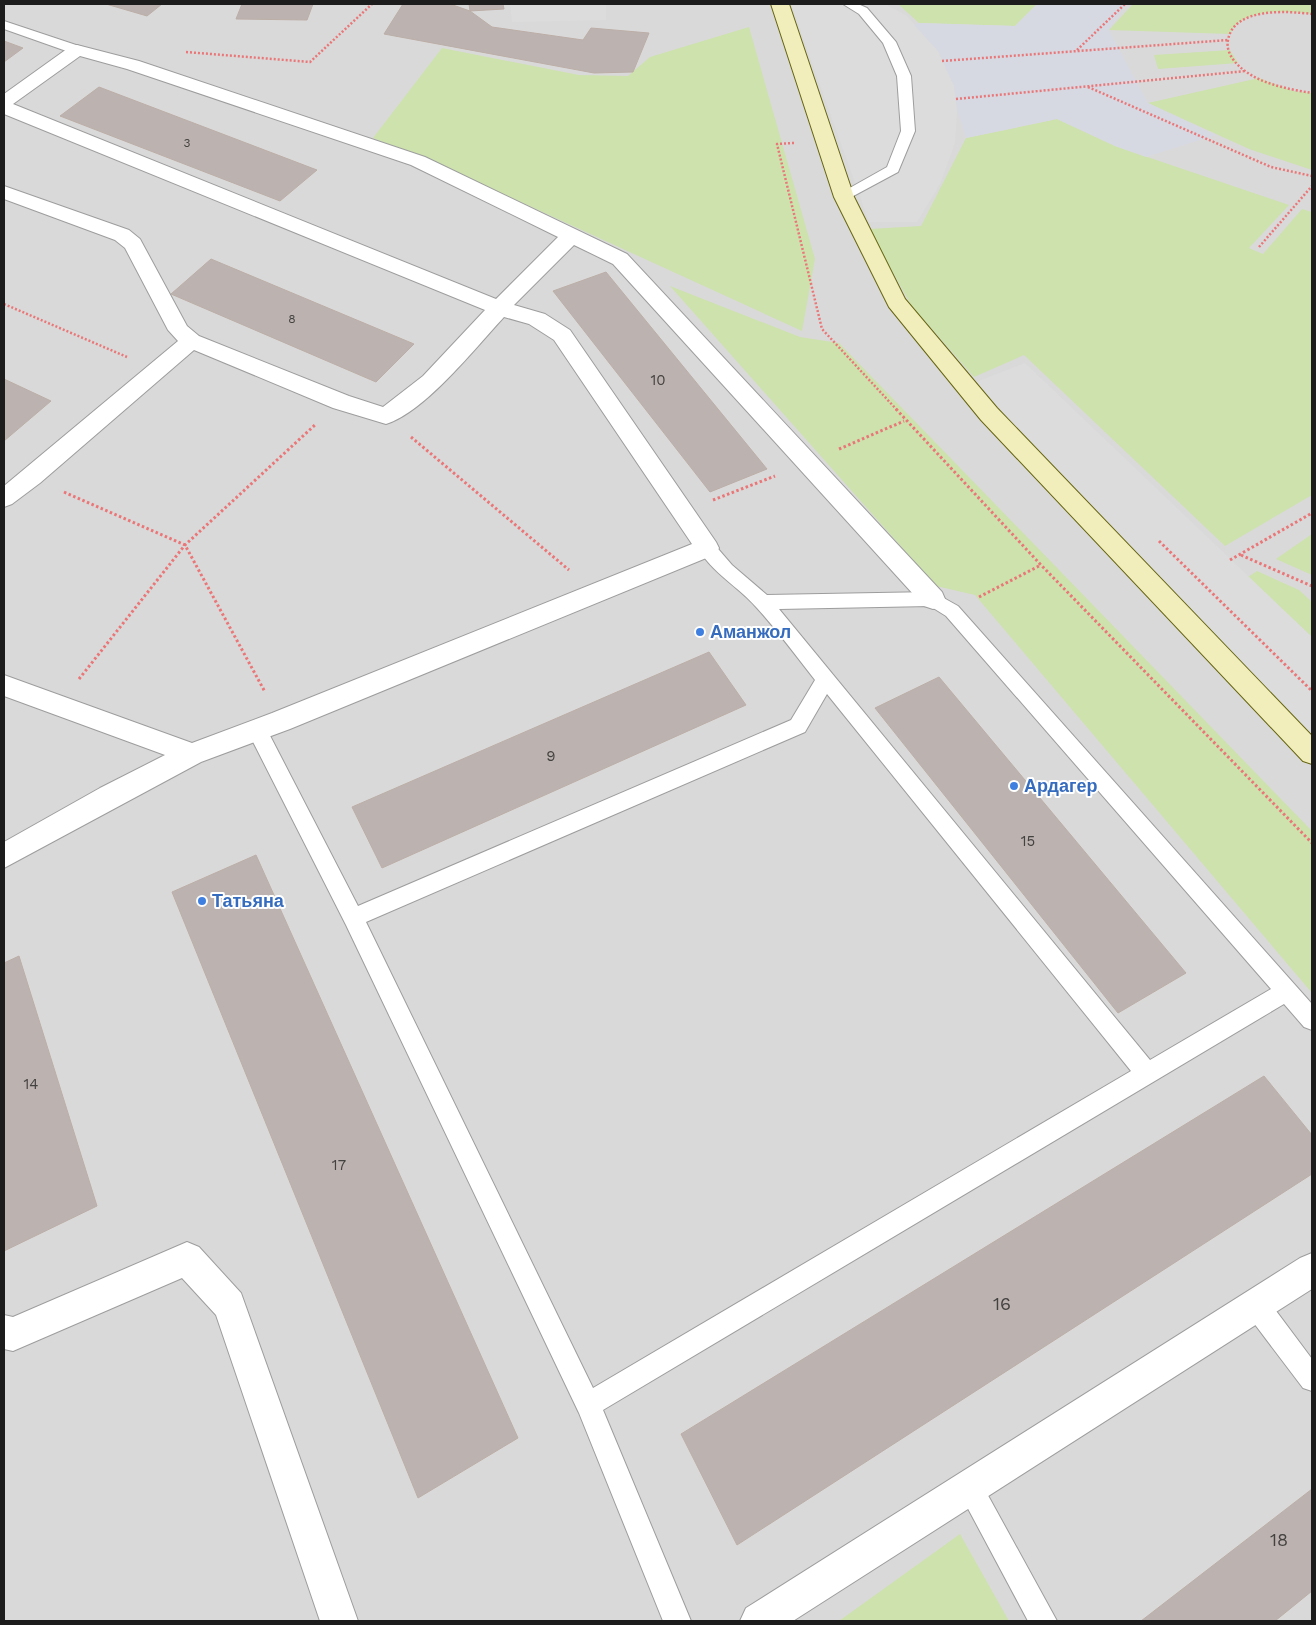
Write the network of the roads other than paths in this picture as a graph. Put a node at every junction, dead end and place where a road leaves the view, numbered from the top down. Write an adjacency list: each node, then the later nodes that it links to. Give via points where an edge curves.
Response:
1 (780, 4): 8 (main road)
2 (849, 4): 8 (lane, via 862,11 889,42 904,76 908,131 893,169)
3 (4, 25): 4 (lane)
4 (77, 50): 5 (street); 9 (street, via 133,65 418,161)
5 (4, 102)
6 (4, 107): 10 (street)
7 (4, 192): 11 (street, via 122,236 134,244 179,330)
8 (844, 197): 19 (main road, via 896,302 989,414)
9 (572, 235): 10 (street); 14 (street, via 620,259)
10 (499, 308): 11 (street, via 437,376 386,416 341,402); 13 (street, via 537,319 562,335)
11 (190, 341): 12 (street)
12 (4, 498)
13 (706, 548): 15 (lane); 18 (street)
14 (933, 598): 15 (lane); 23 (lane, via 952,611)
15 (763, 602): 16 (lane)
16 (825, 680): 22 (lane, via 798,726); 25 (lane)
17 (4, 685): 20 (street)
18 (257, 730): 20 (street); 22 (lane)
19 (1312, 753)
20 (192, 754): 21 (street)
21 (4, 856)
22 (353, 918): 30 (lane)
23 (1287, 990): 24 (lane); 25 (lane)
24 (1312, 1020)
25 (1147, 1074): 30 (lane)
26 (1312, 1270): 27 (street)
27 (1256, 1305): 29 (lane); 31 (street)
28 (4, 1332): 32 (street, via 13,1334 187,1259 229,1305)
29 (1312, 1379)
30 (588, 1405): 33 (lane)
31 (970, 1488): 34 (street); 35 (lane)
32 (339, 1621)
33 (677, 1621)
34 (758, 1621)
35 (1042, 1621)

